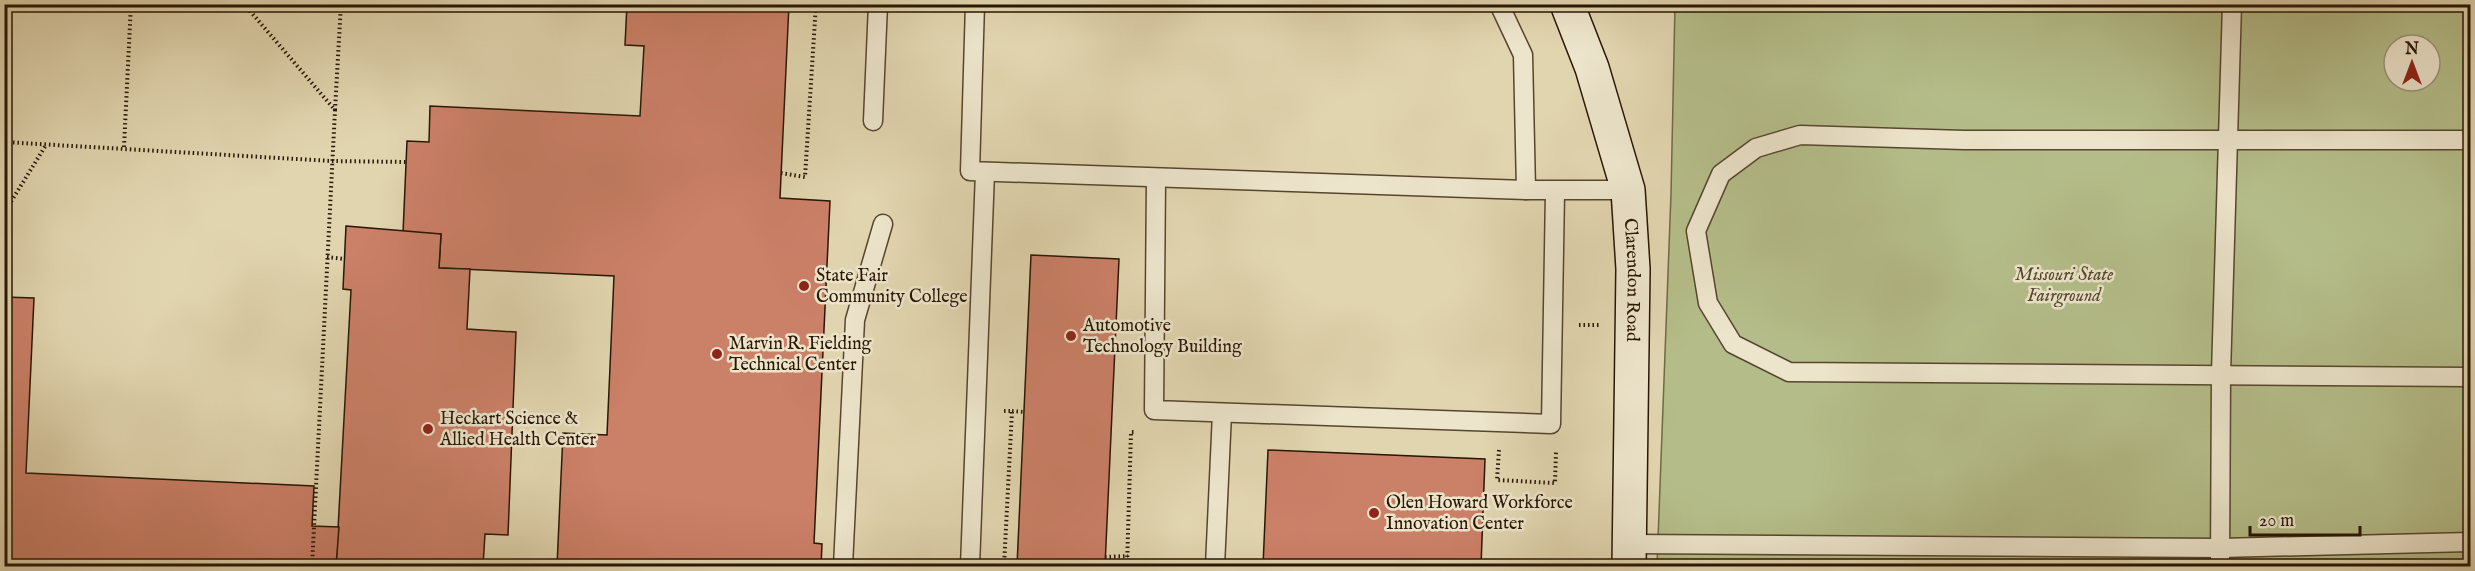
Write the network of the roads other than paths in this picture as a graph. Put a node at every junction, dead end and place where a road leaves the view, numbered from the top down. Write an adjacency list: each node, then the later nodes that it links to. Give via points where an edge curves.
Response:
1 (878, 4): 6 (lane)
2 (975, 4): 9 (lane, via 970,171)
3 (1499, 4): 11 (lane, via 1523,55)
4 (1567, 4): 12 (street, Clarendon Road, via 1592,68)
5 (2232, 4): 7 (lane)
6 (873, 121)
7 (2228, 140): 8 (lane); 15 (lane); 15 (lane, via 1964,140 1800,135 1756,148 1721,174 1695,231 1708,303 1733,344 1789,372)
8 (2470, 140)
9 (985, 171): 10 (lane); 22 (lane)
10 (1156, 178): 11 (lane); 17 (lane, via 1154,410)
11 (1527, 190): 13 (lane)
12 (1628, 190): 13 (lane); 19 (street, Clarendon Road, via 1633,269)
13 (1555, 192): 17 (lane, via 1551,424)
14 (884, 224): 21 (lane, via 855,320)
15 (2221, 374): 16 (lane); 20 (lane)
16 (2470, 377)
17 (1222, 413): 23 (lane)
18 (2470, 542): 20 (lane)
19 (1630, 555): 20 (lane)
20 (2220, 558)
21 (843, 567)
22 (970, 567)
23 (1215, 567)

